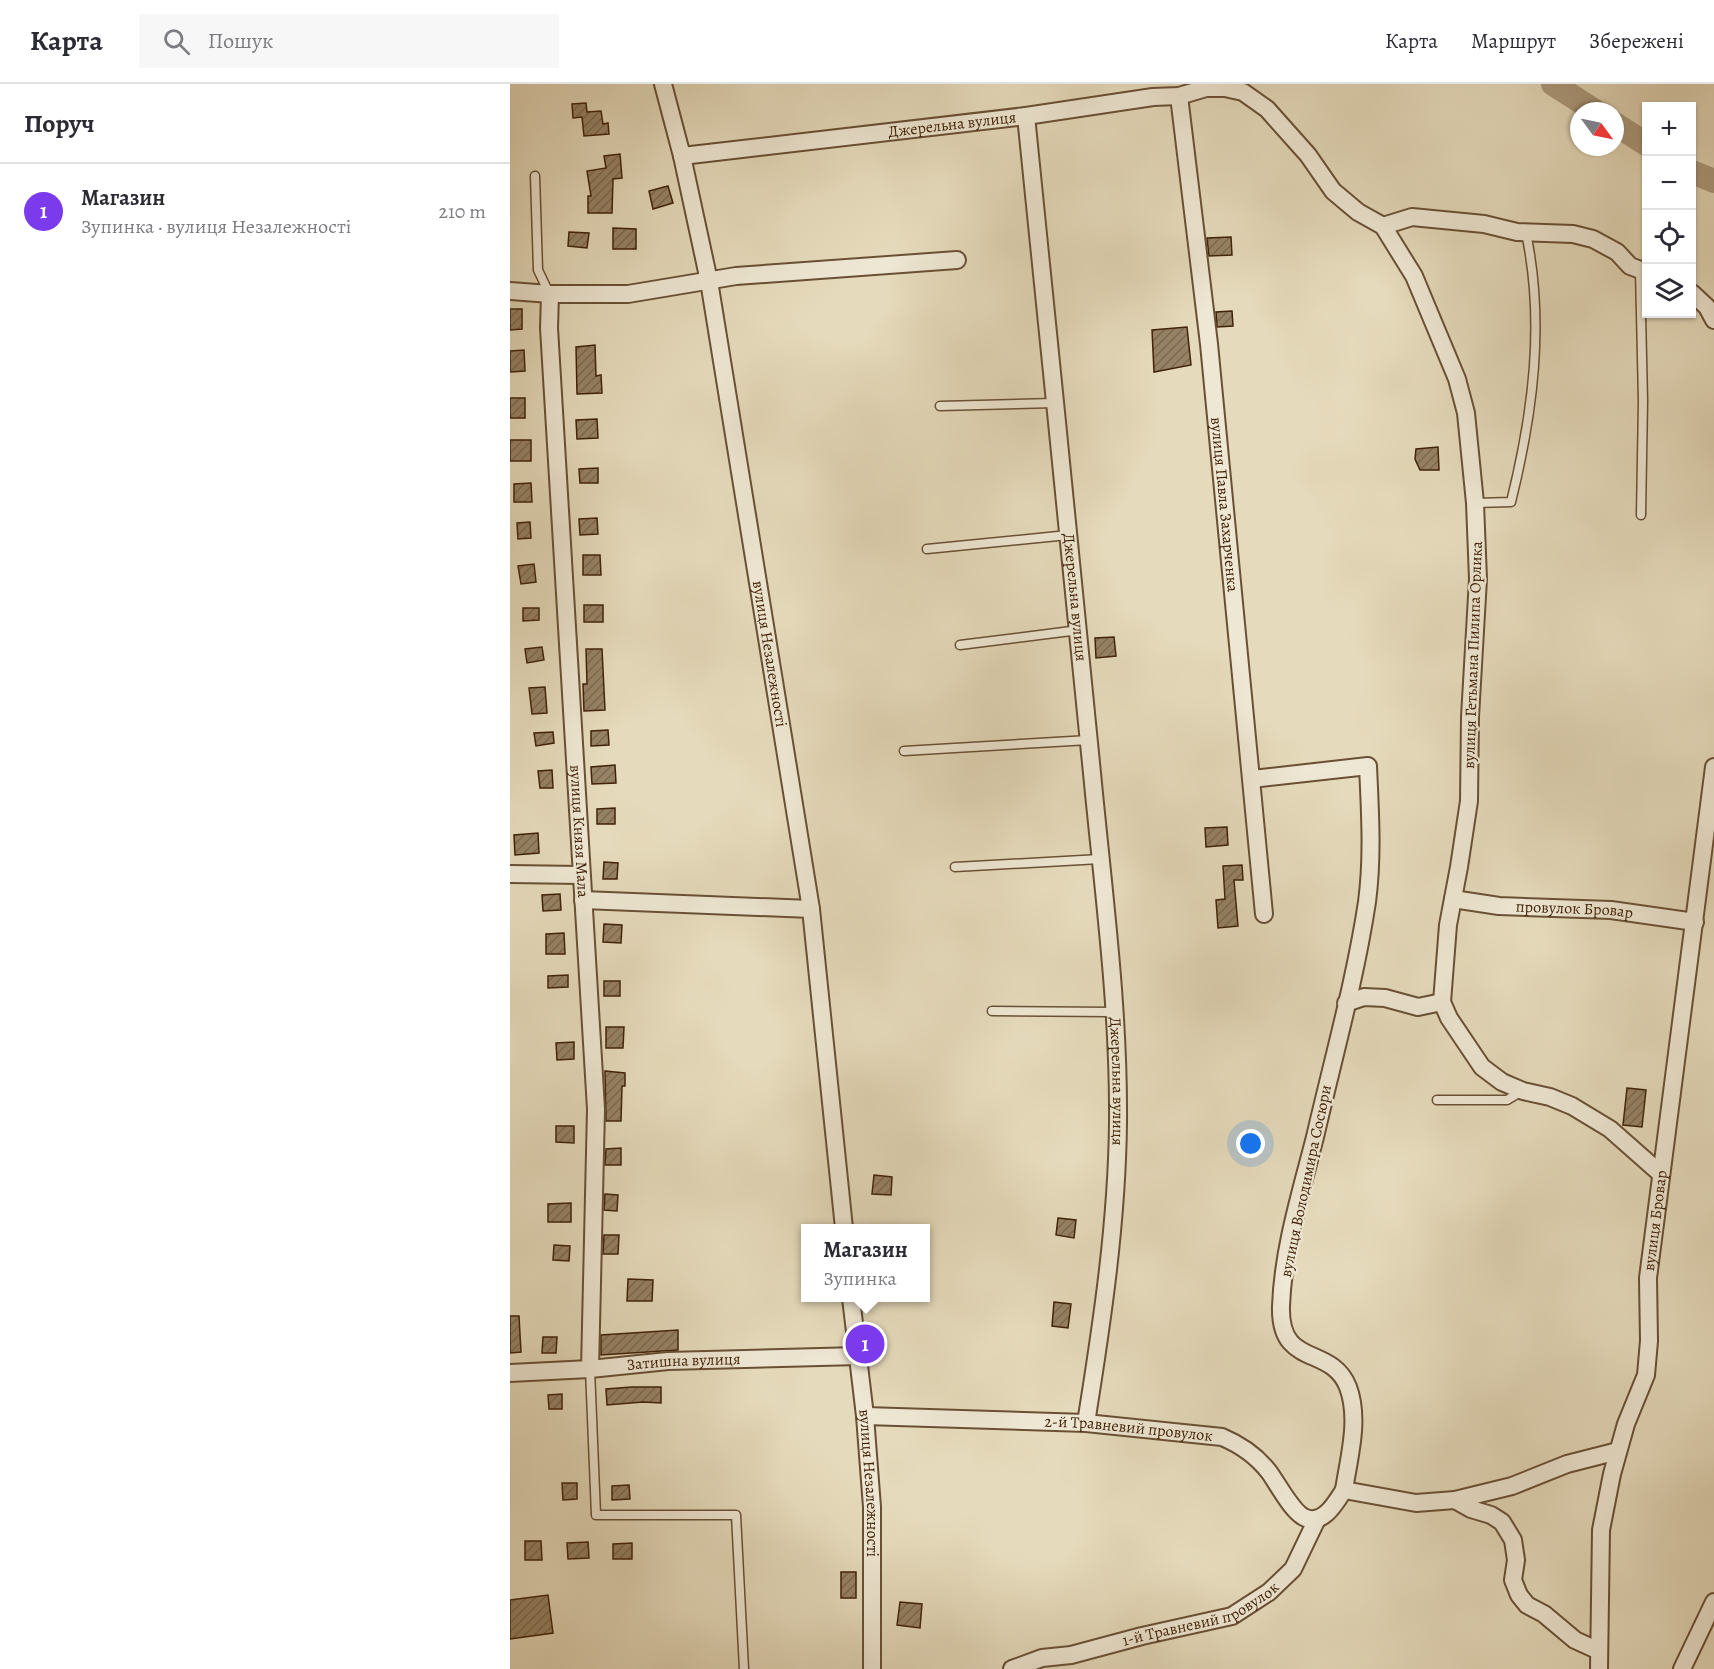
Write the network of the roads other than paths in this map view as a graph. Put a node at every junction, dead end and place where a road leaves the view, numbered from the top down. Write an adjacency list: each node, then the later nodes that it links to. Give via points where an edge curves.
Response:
1 (663, 84): 4 (street, вулиця Незалежності)
2 (1179, 96): 3 (street, вулиця Гетьмана Пилипа Орлика); 6 (street, вулиця Гетьмана Пилипа Орлика, via 1206,88 1225,88 1256,100 1308,155 1333,191); 27 (street, вулиця Павла Захарченка, via 1209,344)
3 (1026, 116): 4 (street, Джерельна вулиця); 16 (street, Джерельна вулиця)
4 (682, 156): 10 (street, вулиця Незалежності)
5 (535, 176): 12 (lane, via 538,270)
6 (1383, 226): 7 (street, via 1413,217 1484,224); 18 (street, вулиця Гетьмана Пилипа Орлика, via 1414,276 1457,379 1466,413)
7 (1526, 233): 9 (street, via 1574,234 1593,239); 18 (lane, via 1537,320 1524,447 1511,502)
8 (957, 260): 10 (street)
9 (1642, 271)
10 (709, 280): 12 (street, via 628,294); 34 (street, вулиця Незалежності)
11 (510, 291): 12 (street)
12 (550, 294): 31 (street, вулиця Князя Мала)
13 (1696, 296): 15 (street)
14 (1643, 318): 19 (lane)
15 (1714, 320)
16 (1054, 403): 17 (lane); 20 (street, Джерельна вулиця)
17 (940, 406)
18 (1475, 503): 32 (street, вулиця Гетьмана Пилипа Орлика, via 1478,579 1469,801)
19 (1641, 515)
20 (1068, 535): 21 (lane); 22 (street, Джерельна вулиця)
21 (927, 549)
22 (1079, 630): 23 (lane); 24 (street, Джерельна вулиця)
23 (960, 645)
24 (1089, 740): 25 (lane); 28 (street, Джерельна вулиця)
25 (904, 751)
26 (1714, 767): 36 (street, вулиця Бровар)
27 (1252, 779): 35 (street, вулиця Павла Захарченка); 38 (street, вулиця Володимира Сосюри, via 1368,766 1370,871)
28 (1100, 859): 29 (lane); 40 (street, Джерельна вулиця)
29 (956, 867)
30 (510, 874): 31 (street)
31 (581, 875): 33 (street, вулиця Князя Мала)
32 (1453, 899): 36 (street, провулок Бровар, via 1499,906 1611,910); 37 (street, вулиця Гетьмана Пилипа Орлика)
33 (583, 900): 34 (street); 47 (street, вулиця Князя Мала, via 596,1109)
34 (811, 909): 44 (street, вулиця Незалежності)
35 (1264, 914)
36 (1695, 922): 43 (street, вулиця Бровар)
37 (1442, 1002): 38 (street, via 1418,1007 1364,997); 41 (street, via 1482,1067)
38 (1346, 1003): 52 (street, вулиця Володимира Сосюри, via 1289,1246 1281,1305 1282,1325 1292,1345 1337,1370 1347,1385 1354,1424)
39 (992, 1011): 40 (lane)
40 (1114, 1012): 50 (street, Джерельна вулиця, via 1118,1052 1114,1220)
41 (1523, 1091): 42 (lane, via 1507,1100); 43 (street, via 1572,1106 1610,1129)
42 (1437, 1100)
43 (1661, 1174): 51 (street, вулиця Бровар, via 1648,1278 1646,1375)
44 (844, 1224)
45 (852, 1302): 46 (street, вулиця Незалежності)
46 (859, 1356): 47 (street, Затишна вулиця, via 668,1361); 49 (street, вулиця Незалежності)
47 (590, 1369): 48 (street, Затишна вулиця); 57 (lane, via 596,1515 736,1515)
48 (510, 1373)
49 (865, 1416): 50 (street, 2-й Травневий провулок); 58 (street, вулиця Незалежності, via 872,1507)
50 (1086, 1423): 54 (street, 2-й Травневий провулок, via 1221,1437 1241,1445 1268,1470 1295,1510 1306,1518)
51 (1618, 1451): 53 (street, via 1567,1464 1512,1486); 56 (street, вулиця Бровар, via 1601,1530)
52 (1344, 1490): 53 (street, via 1416,1503); 54 (street, via 1330,1510)
53 (1455, 1500): 56 (street, via 1502,1522 1513,1540 1513,1580 1527,1605 1575,1640)
54 (1317, 1519): 59 (street, 1-й Травневий провулок, via 1293,1569 1269,1592 1232,1616 1071,1655 1042,1658)
55 (1714, 1602): 61 (street)
56 (1599, 1651): 60 (street, вулиця Бровар)
57 (744, 1669)
58 (872, 1669)
59 (1012, 1669)
60 (1599, 1669)
61 (1682, 1669)

